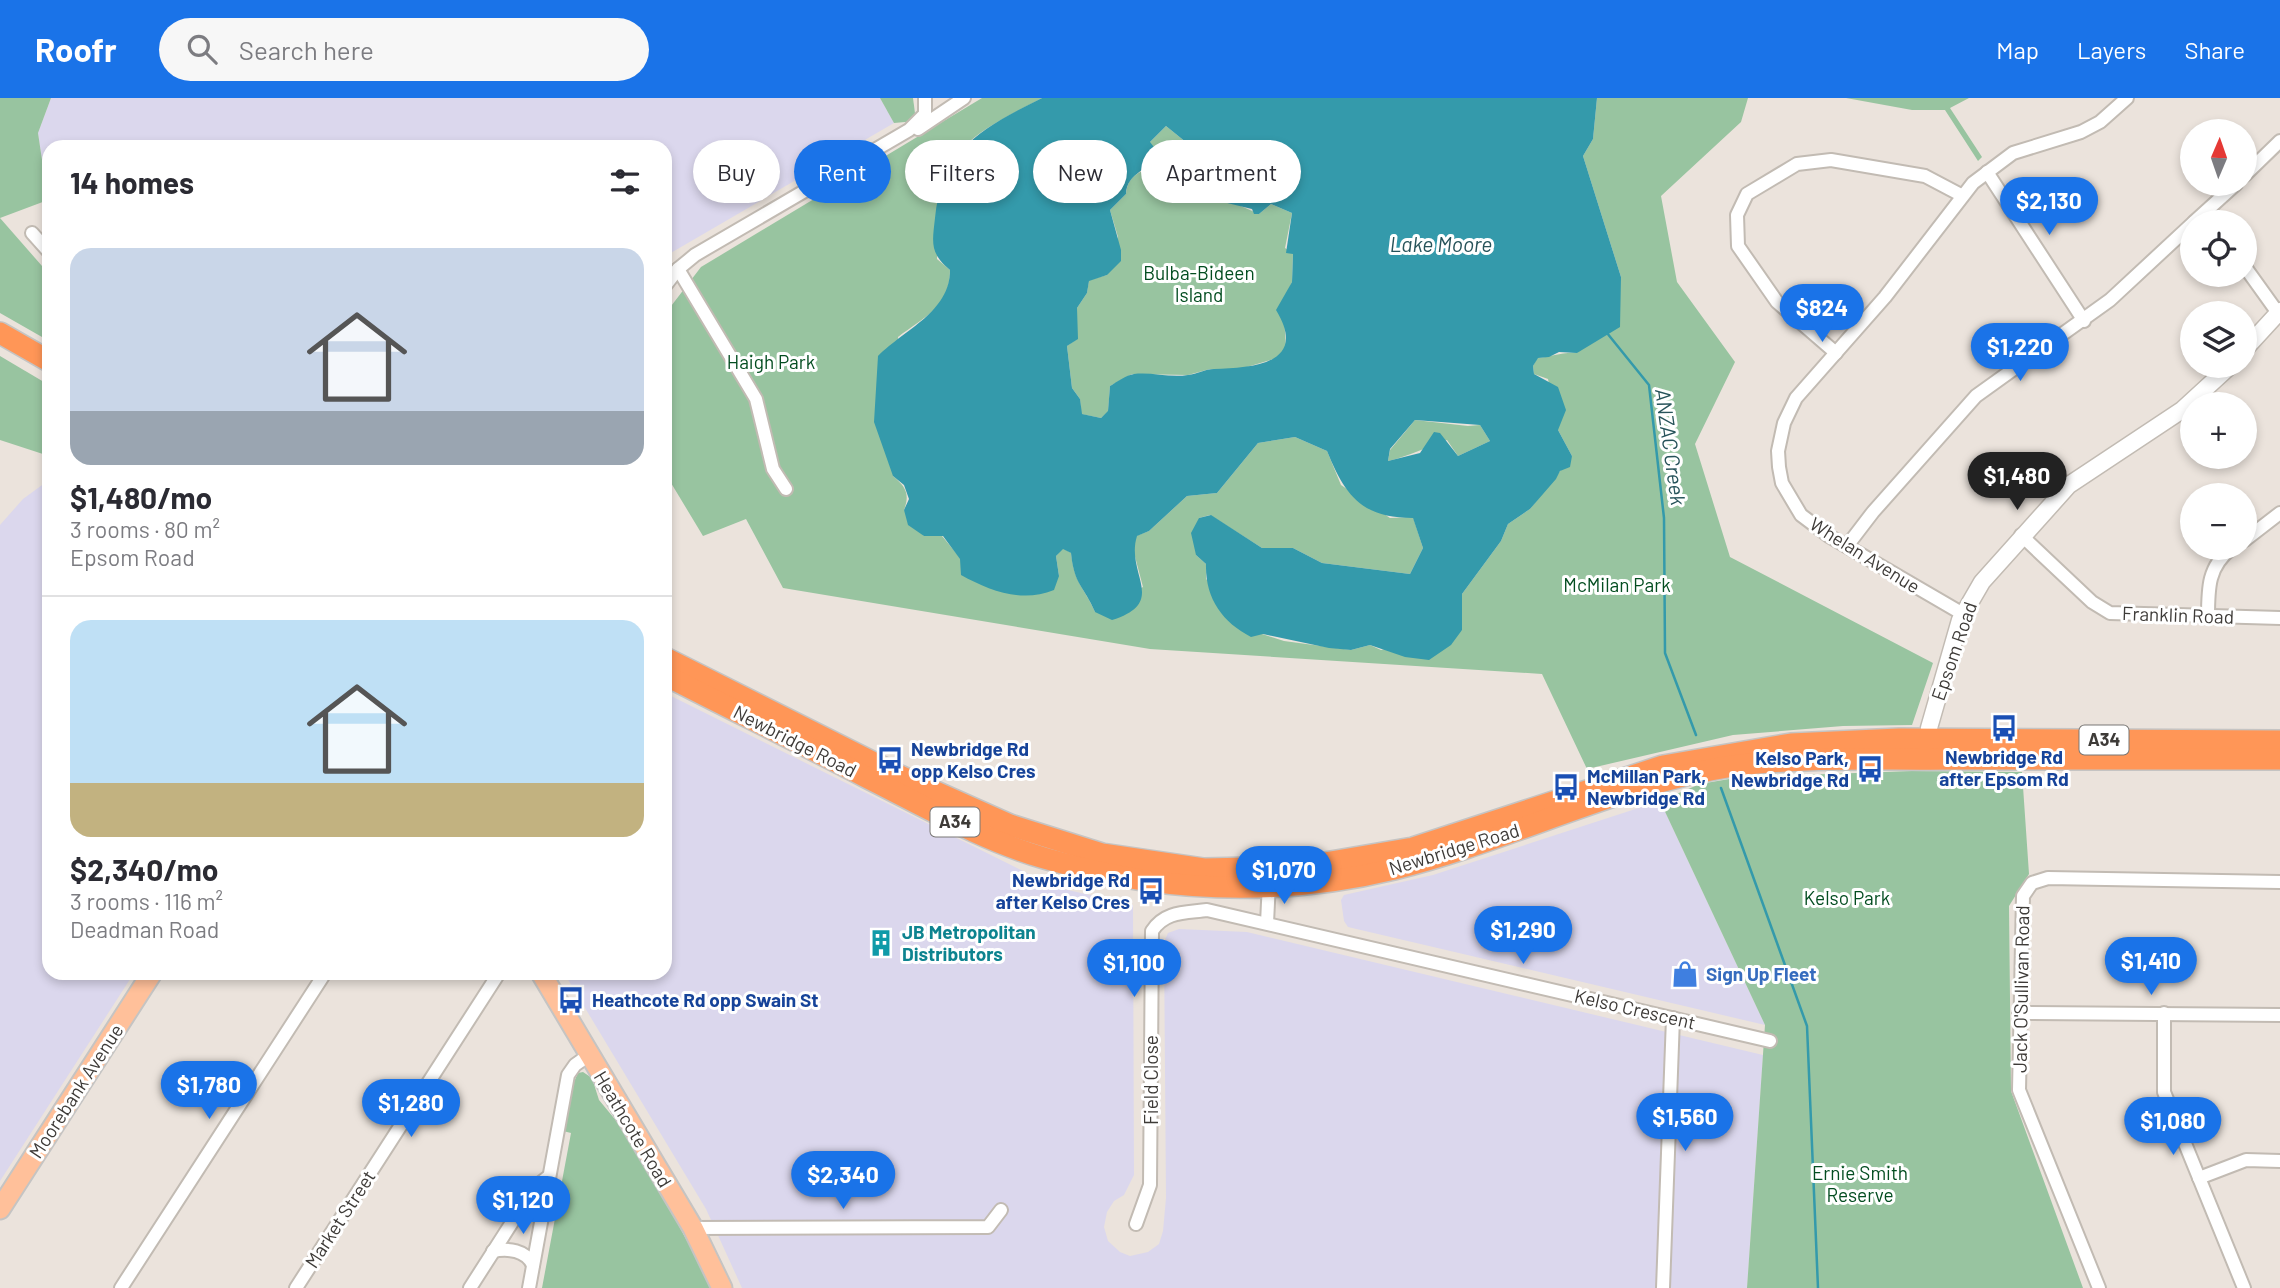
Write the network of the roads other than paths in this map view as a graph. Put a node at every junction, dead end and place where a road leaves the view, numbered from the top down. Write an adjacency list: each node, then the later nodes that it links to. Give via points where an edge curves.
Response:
1 (925, 98): 4 (street, via 937,106); 5 (street, via 925,114)
2 (964, 98): 4 (street)
3 (2127, 98): 8 (street, Whelan Avenue, via 2100,122 2024,148)
4 (950, 106): 5 (street, via 916,130)
5 (912, 128): 15 (street)
6 (2280, 141): 7 (street)
7 (2258, 162)
8 (1987, 172): 9 (street, Whelan Avenue); 19 (street)
9 (1961, 195): 22 (street, Whelan Avenue, via 1885,297); 22 (street, via 1925,176 1830,160 1797,164 1747,194 1737,215 1738,246 1777,302)
10 (2227, 196): 11 (street)
11 (2216, 210)
12 (32, 233): 14 (street)
13 (2180, 235): 19 (street)
14 (42, 244)
15 (678, 269): 16 (street); 25 (street, via 756,399 773,469)
16 (672, 277)
17 (2257, 283): 18 (street)
18 (2279, 312): 21 (street)
19 (2084, 321): 29 (street, via 1976,396)
20 (0, 333): 23 (highway)
21 (2257, 336)
22 (1836, 353): 29 (street, Whelan Avenue, via 1789,411 1779,437 1778,459 1783,483 1801,514)
23 (42, 357)
24 (2217, 378): 28 (street, Epsom Road, via 2182,410 2068,485)
25 (786, 489)
26 (2280, 513): 27 (street)
27 (2257, 531)
28 (2021, 535): 31 (street, Epsom Road, via 1982,582); 32 (street, Franklin Road, via 2092,603 2110,613)
29 (1847, 546): 31 (street, Whelan Avenue)
30 (2218, 560): 32 (street, via 2211,573)
31 (1963, 614): 37 (street, Epsom Road)
32 (2208, 617): 33 (street, Franklin Road)
33 (2280, 618)
34 (672, 661): 39 (highway, Newbridge Road / A34, via 900,775 1028,832 1137,861)
35 (672, 679): 39 (highway, Newbridge Road / A34, via 921,806 1043,858 1120,876 1199,887)
36 (2280, 741): 37 (highway, Newbridge Road / A34)
37 (1928, 750): 38 (highway, Newbridge Road / A34); 39 (highway, Newbridge Road / A34, via 1806,760 1728,760 1687,768 1400,867 1363,876)
38 (2280, 759)
39 (1269, 878): 41 (street)
40 (2280, 882): 46 (street, Jack O'Sullivan Road, via 2048,878 2032,883 2021,906)
41 (1267, 923): 49 (street, Kelso Crescent); 57 (street, Field Close, via 1207,910 1174,913 1159,920 1152,931 1150,1185)
42 (147, 980): 55 (main road, Moorebank Avenue)
43 (320, 980): 61 (street)
44 (494, 980): 62 (street, Market Street)
45 (545, 980): 51 (main road, Heathcote Road)
46 (2020, 1013): 47 (street); 67 (street, Jack O'Sullivan Road, via 2019,1090)
47 (2164, 1013): 48 (street); 54 (street, via 2164,1092)
48 (2280, 1015)
49 (1673, 1018): 50 (street, Kelso Crescent); 66 (street)
50 (1770, 1041)
51 (589, 1055): 53 (street, via 568,1075); 58 (main road, Heathcote Road)
52 (2280, 1161): 54 (street, via 2246,1160)
53 (548, 1177): 59 (street, via 534,1188); 60 (street)
54 (2199, 1178): 68 (street)
55 (0, 1209)
56 (1001, 1210): 58 (street, via 988,1227)
57 (1136, 1224)
58 (693, 1228): 65 (main road, Heathcote Road)
59 (493, 1251): 60 (street, via 516,1251); 63 (street)
60 (533, 1265): 64 (street)
61 (121, 1288)
62 (296, 1288)
63 (470, 1288)
64 (529, 1288)
65 (722, 1288)
66 (1663, 1288)
67 (2099, 1288)
68 (2244, 1288)

